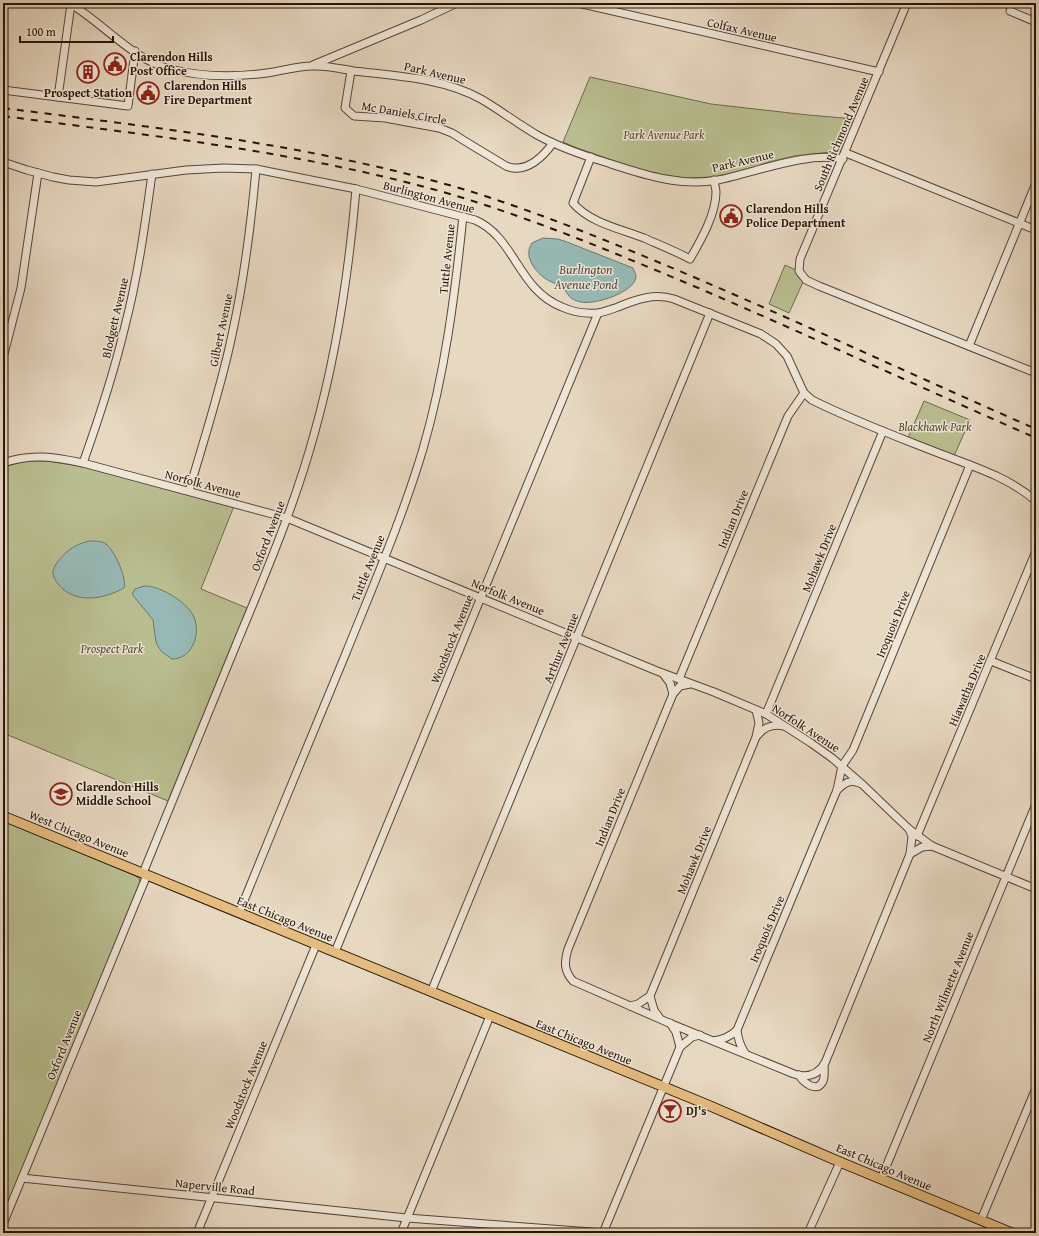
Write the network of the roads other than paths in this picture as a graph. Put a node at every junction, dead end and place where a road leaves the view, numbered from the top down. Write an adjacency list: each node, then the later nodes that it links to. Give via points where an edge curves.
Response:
1 (457, 3): 8 (street)
2 (578, 3): 10 (street, Colfax Avenue)
3 (907, 3): 10 (street, South Richmond Avenue)
4 (70, 4): 7 (street, Park Avenue); 12 (street)
5 (1010, 11): 6 (street)
6 (1036, 22)
7 (135, 52): 8 (street, Park Avenue, via 169,69 210,74 254,74); 12 (street, via 128,106)
8 (313, 66): 9 (street, Park Avenue)
9 (351, 71): 13 (street, Park Avenue, via 408,78 458,88 481,99); 13 (street, Mc Daniels Circle, via 345,108 354,116 385,118 439,128 513,169 531,164 545,154)
10 (879, 72): 14 (street, South Richmond Avenue)
11 (3, 90): 12 (street)
12 (58, 97)
13 (553, 143): 15 (street, Park Avenue)
14 (844, 156): 20 (street, Park Avenue, via 807,159); 24 (street); 28 (street, South Richmond Avenue, via 800,259 801,274 818,286)
15 (591, 157): 20 (street, Park Avenue, via 658,179 691,182); 20 (street, via 573,202 580,211 690,259 715,207)
16 (3, 162): 18 (street, Burlington Avenue)
17 (256, 169): 19 (street, Burlington Avenue, via 205,168); 22 (street, Burlington Avenue); 36 (street, Gilbert Avenue, via 246,259 232,335 218,394)
18 (38, 173): 19 (street, Burlington Avenue, via 69,180 96,182); 29 (street, via 21,288)
19 (152, 174): 34 (street, Blodgett Avenue, via 140,258 125,326 107,392)
20 (714, 180)
21 (1036, 183): 24 (street)
22 (356, 189): 23 (street, Burlington Avenue); 38 (street, Oxford Avenue, via 346,282 333,358 315,432)
23 (463, 216): 26 (street, Burlington Avenue, via 484,224 494,232 532,286 546,300 568,310); 40 (street, Tuttle Avenue, via 452,315 438,391 423,449)
24 (1019, 224): 25 (street); 28 (street)
25 (1036, 230)
26 (598, 313): 27 (street, Burlington Avenue, via 636,300 658,296 674,299); 41 (street, Woodstock Avenue)
27 (710, 313): 31 (street, Burlington Avenue, via 760,334 781,349); 42 (street, Arthur Avenue)
28 (969, 346): 30 (street)
29 (3, 358)
30 (1036, 373)
31 (804, 393): 32 (street, via 812,400); 45 (street, Indian Drive, via 788,416)
32 (883, 431): 35 (street); 50 (street, Mohawk Drive)
33 (3, 463): 34 (street, Norfolk Avenue, via 39,456)
34 (83, 463): 36 (street, Norfolk Avenue)
35 (970, 465): 37 (street, via 1019,487); 53 (street, Iroquois Drive, via 852,750)
36 (189, 491): 38 (street, Norfolk Avenue)
37 (1036, 501)
38 (287, 518): 40 (street, Norfolk Avenue); 62 (street, Oxford Avenue)
39 (1036, 551): 43 (street, Hiawatha Drive)
40 (385, 558): 41 (street, Norfolk Avenue); 65 (street, Tuttle Avenue)
41 (481, 598): 42 (street, Norfolk Avenue); 67 (street, Woodstock Avenue)
42 (577, 637): 44 (street, Norfolk Avenue); 68 (street, Arthur Avenue)
43 (991, 661): 46 (street); 59 (street, Hiawatha Drive)
44 (663, 673): 45 (street, Norfolk Avenue); 48 (street, via 670,683)
45 (679, 679): 47 (street, Norfolk Avenue)
46 (1036, 679)
47 (690, 684): 48 (street, via 680,686); 49 (street, Norfolk Avenue)
48 (673, 694): 70 (street, Indian Drive, via 568,949 565,962 566,972 577,984)
49 (756, 710): 50 (street, Norfolk Avenue); 52 (street, Mohawk Drive, via 759,723)
50 (766, 714): 51 (street, Norfolk Avenue)
51 (785, 726): 52 (street, via 773,725); 53 (street, Norfolk Avenue)
52 (756, 737): 69 (street, Mohawk Drive)
53 (842, 766): 54 (street, Norfolk Avenue); 55 (street, Iroquois Drive)
54 (863, 785): 55 (street, via 854,781 846,782); 58 (street, Norfolk Avenue)
55 (837, 790): 74 (street, Iroquois Drive)
56 (1036, 804): 63 (street, North Wilmette Avenue)
57 (3, 816): 62 (main road, West Chicago Avenue)
58 (909, 829): 59 (street, Norfolk Avenue); 61 (street, via 912,836)
59 (917, 836): 60 (street, Norfolk Avenue)
60 (932, 846): 61 (street, via 922,847); 63 (street, Norfolk Avenue)
61 (910, 854): 79 (street)
62 (145, 874): 65 (main road, East Chicago Avenue); 84 (street, Oxford Avenue)
63 (1006, 877): 64 (street, Norfolk Avenue); 85 (street, North Wilmette Avenue)
64 (1036, 889)
65 (238, 913): 66 (main road, East Chicago Avenue)
66 (316, 944): 67 (main road, East Chicago Avenue); 86 (street, Woodstock Avenue)
67 (335, 952): 68 (main road, East Chicago Avenue)
68 (431, 992): 71 (main road, East Chicago Avenue)
69 (650, 996): 70 (street); 72 (street, via 654,1010)
70 (630, 1006): 72 (street)
71 (490, 1016): 81 (main road, East Chicago Avenue); 87 (street)
72 (661, 1019): 73 (street)
73 (669, 1023): 75 (street); 77 (street, via 676,1032)
74 (737, 1030): 76 (street, via 724,1039); 78 (street, via 740,1046)
75 (700, 1035): 76 (street); 77 (street, via 692,1037)
76 (714, 1041): 78 (street)
77 (680, 1047): 81 (street)
78 (746, 1054): 80 (street)
79 (825, 1063): 80 (street, via 818,1072); 80 (street, via 824,1080 818,1086 808,1085)
80 (799, 1075)
81 (662, 1087): 83 (main road, East Chicago Avenue); 93 (street)
82 (1036, 1088): 88 (street)
83 (840, 1162): 85 (main road, East Chicago Avenue); 94 (street)
84 (22, 1178): 86 (street, Naperville Road); 89 (street, Oxford Avenue)
85 (881, 1179): 88 (main road, East Chicago Avenue)
86 (212, 1198): 87 (street, Naperville Road); 91 (street, Woodstock Avenue)
87 (406, 1218): 92 (street); 93 (street, Naperville Road)
88 (981, 1220): 90 (main road, East Chicago Avenue)
89 (3, 1224)
90 (1010, 1232)
91 (197, 1233)
92 (401, 1233)
93 (604, 1233)
94 (808, 1233)

